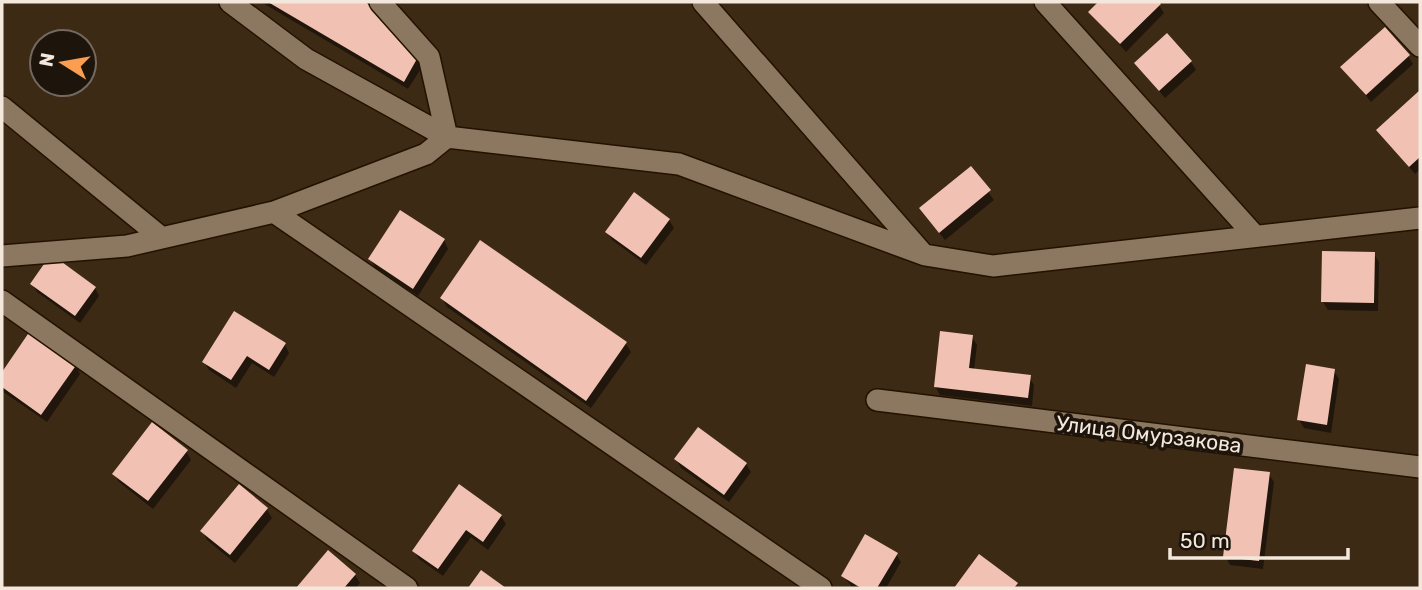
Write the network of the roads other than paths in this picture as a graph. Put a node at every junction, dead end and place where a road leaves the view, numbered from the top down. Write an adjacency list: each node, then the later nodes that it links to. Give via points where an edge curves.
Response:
1 (230, 2): 8 (street, via 306,59)
2 (380, 2): 8 (street, via 429,57)
3 (703, 2): 13 (street)
4 (1045, 2): 11 (street)
5 (1379, 2): 6 (street)
6 (1420, 46)
7 (2, 107): 12 (street)
8 (447, 136): 9 (street, via 426,154); 13 (street, via 679,164)
9 (274, 212): 12 (street); 19 (street)
10 (1420, 218): 11 (street)
11 (1255, 236): 13 (street, via 993,266)
12 (162, 238): 14 (street, via 127,246)
13 (925, 255)
14 (2, 256)
15 (2, 301): 18 (street)
16 (877, 400): 17 (street, Улица Омурзакова)
17 (1420, 467)
18 (407, 588)
19 (821, 588)

